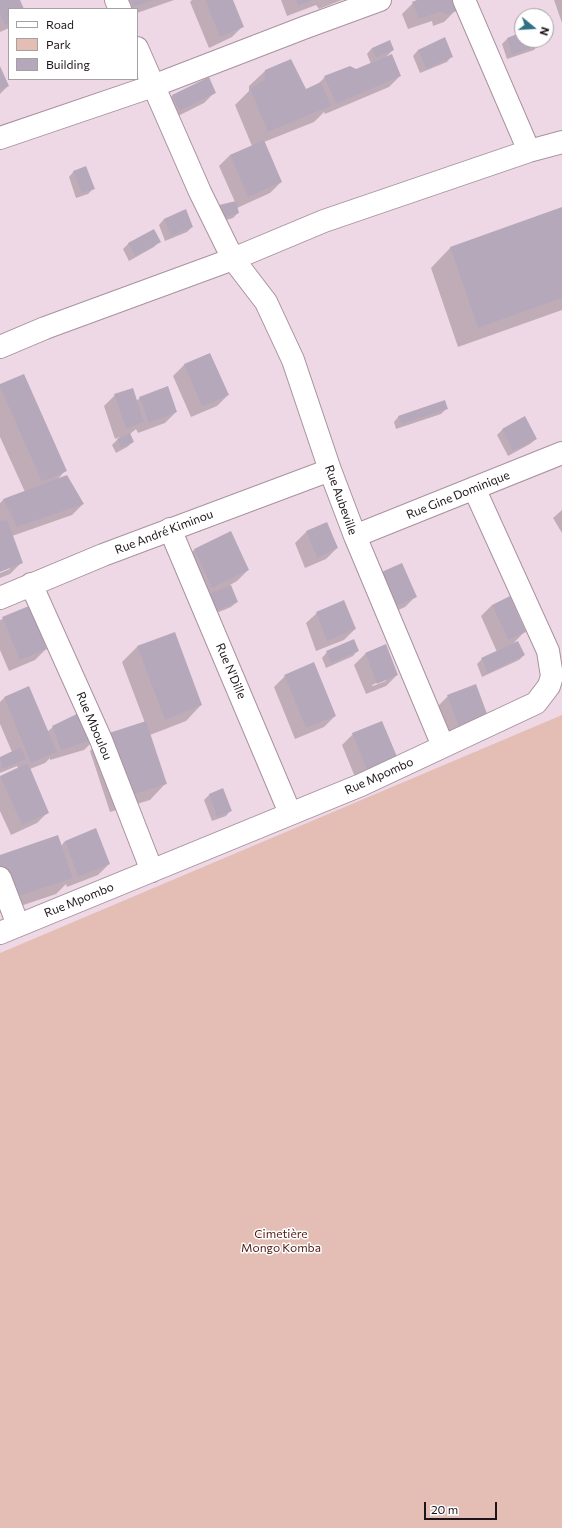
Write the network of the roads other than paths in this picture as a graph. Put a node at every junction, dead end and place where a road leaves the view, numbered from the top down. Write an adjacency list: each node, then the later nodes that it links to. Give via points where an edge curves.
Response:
1 (380, 0): 4 (street)
2 (464, 0): 7 (street)
3 (138, 50): 4 (street, Rue Aubeville)
4 (153, 86): 5 (street); 8 (street, Rue Aubeville)
5 (0, 138)
6 (562, 142): 7 (street)
7 (529, 151): 8 (street, via 324,221)
8 (233, 259): 9 (street); 11 (street, Rue Aubeville, via 266,302 293,360)
9 (0, 347)
10 (562, 453): 12 (street, Rue Gine Dominique)
11 (330, 470): 13 (street, Rue André Kiminou); 14 (street, Rue Aubeville)
12 (474, 488): 14 (street, Rue Gine Dominique); 17 (street, Rue Mpombo, via 548,651 552,676 549,686 536,703)
13 (170, 529): 15 (street, Rue André Kiminou); 18 (street, Rue N'Dille)
14 (355, 536): 17 (street, Rue Aubeville)
15 (31, 584): 16 (street, Rue André Kiminou); 19 (street, Rue Mboulou, via 101,740)
16 (0, 598)
17 (443, 746): 18 (street, Rue Mpombo, via 361,785)
18 (290, 813): 19 (street, Rue Mpombo)
19 (152, 871): 21 (street, Rue Mpombo)
20 (0, 878): 21 (street)
21 (9, 929)

